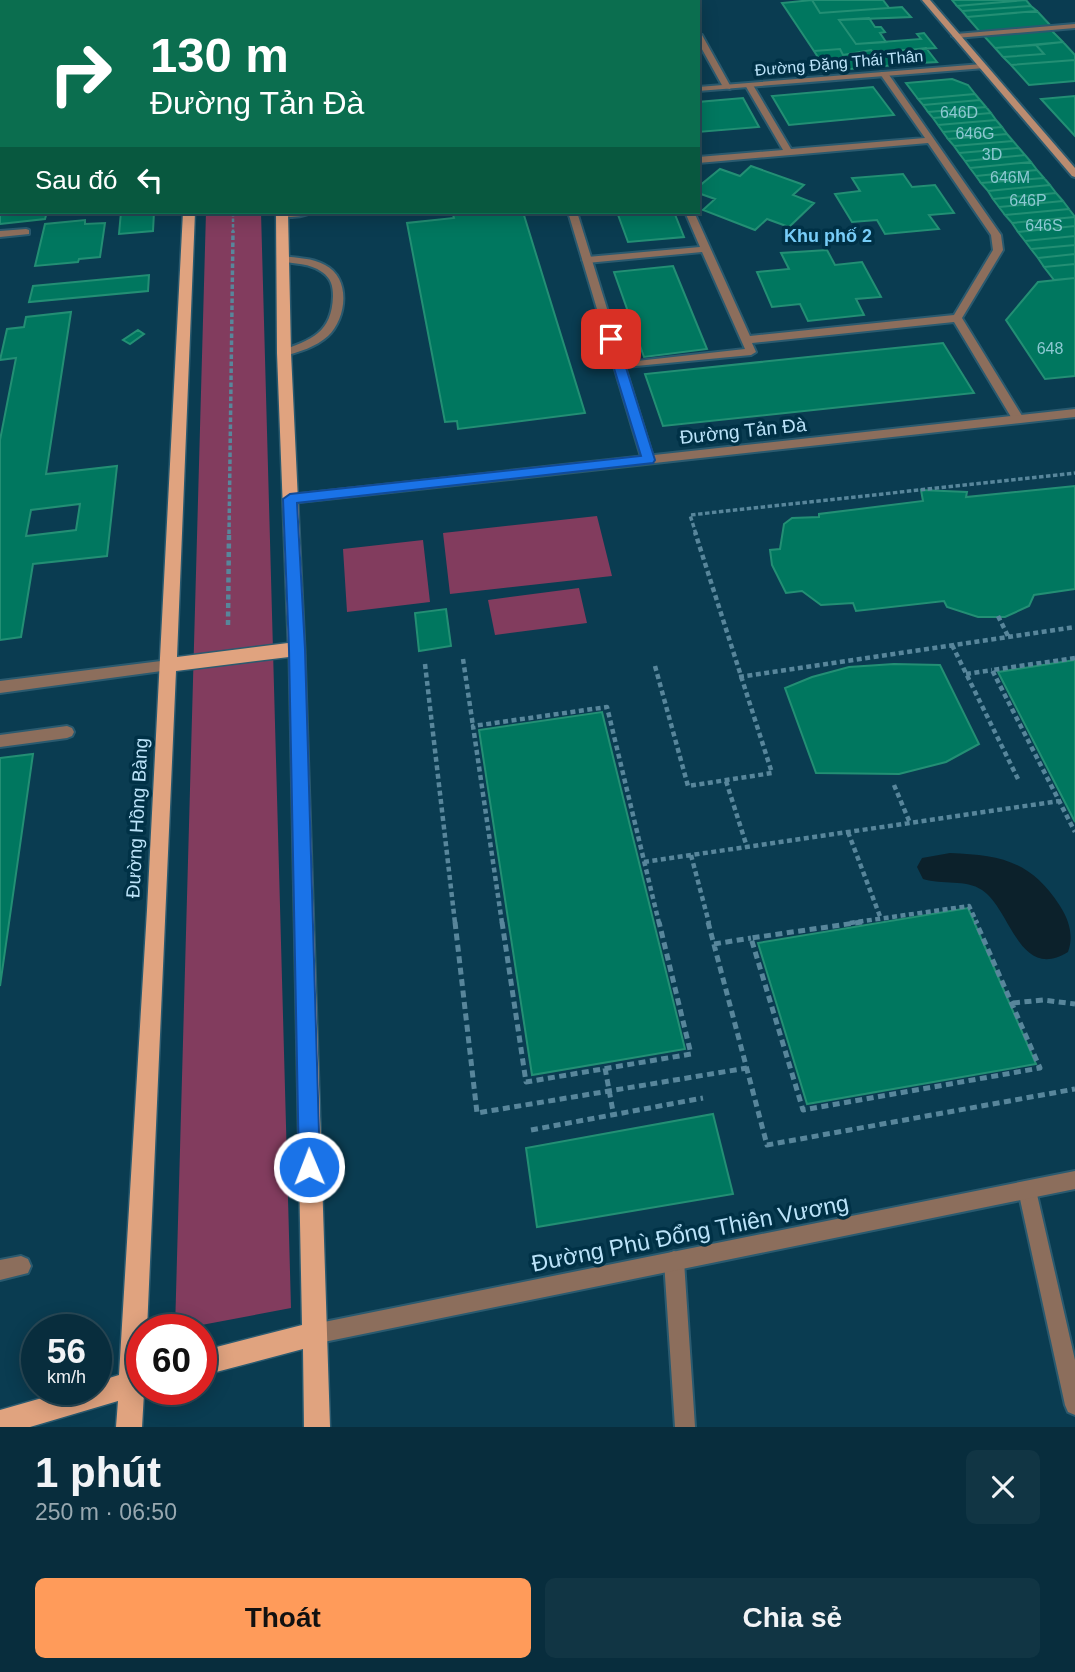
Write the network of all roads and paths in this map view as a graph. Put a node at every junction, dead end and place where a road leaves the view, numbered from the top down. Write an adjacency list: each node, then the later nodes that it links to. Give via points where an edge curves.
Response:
1 (103, 0): 2 (street)
2 (121, 0)
3 (926, 0): 5 (main road)
4 (1075, 26): 5 (street)
5 (956, 36): 7 (main road)
6 (700, 39): 10 (street)
7 (982, 66): 8 (street, Đường Đặng Thái Thân); 15 (main road)
8 (884, 74): 9 (street, Đường Đặng Thái Thân); 12 (street)
9 (749, 85): 10 (street, Đường Đặng Thái Thân); 13 (street)
10 (727, 87): 11 (street, Đường Đặng Thái Thân)
11 (700, 89)
12 (930, 140): 13 (street); 26 (street, via 998,242 996,257)
13 (788, 152): 14 (street)
14 (700, 160)
15 (1075, 174)
16 (189, 214): 44 (main road, Đường Hồng Bàng)
17 (233, 214): 36 (path)
18 (282, 214): 24 (main road)
19 (573, 214): 25 (street)
20 (691, 214): 23 (street)
21 (26, 232): 22 (street)
22 (0, 234)
23 (705, 249): 25 (street); 27 (street)
24 (283, 259): 28 (main road); 28 (street, via 314,264 329,271 338,284 338,316 328,332)
25 (587, 260): 29 (street)
26 (957, 318): 27 (street); 31 (street)
27 (746, 340): 29 (street, via 751,352)
28 (284, 353): 34 (main road)
29 (620, 366): 32 (street)
30 (1075, 413): 31 (street, Đường Tản Đà)
31 (1018, 419): 32 (street, Đường Tản Đà)
32 (648, 460): 34 (street, Đường Tản Đà)
33 (1075, 473): 48 (path, via 690,515)
34 (290, 499): 40 (main road)
35 (998, 616): 38 (path)
36 (228, 625)
37 (1075, 627): 38 (path)
38 (1009, 636): 39 (path)
39 (952, 645): 47 (path); 48 (path)
40 (297, 649): 44 (main road); 81 (main road)
41 (1075, 658): 46 (path)
42 (463, 659): 50 (path)
43 (425, 664): 71 (path, via 477,1113)
44 (169, 665): 49 (street); 80 (main road, Đường Hồng Bàng)
45 (654, 666): 54 (path, via 688,786)
46 (992, 670): 47 (path); 56 (path)
47 (966, 674): 53 (path)
48 (739, 677): 54 (path, via 772,773)
49 (0, 687)
50 (473, 726): 62 (path, via 607,707); 68 (path, via 526,1082)
51 (67, 732): 52 (street)
52 (0, 741)
53 (1018, 779)
54 (726, 781): 60 (path)
55 (894, 785): 57 (path)
56 (1059, 801): 57 (path); 59 (path)
57 (910, 823): 58 (path)
58 (848, 832): 60 (path); 63 (path)
59 (1075, 832)
60 (747, 847): 61 (path)
61 (691, 855): 62 (path); 65 (path)
62 (644, 862): 68 (path, via 691,1054)
63 (881, 919): 64 (path); 66 (path, via 969,906)
64 (751, 938): 65 (path); 66 (path, via 803,1110 1040,1068)
65 (714, 944): 69 (path)
66 (1013, 1003): 67 (path)
67 (1075, 1004)
68 (605, 1068): 71 (path)
69 (747, 1068): 70 (path, via 767,1145); 71 (path)
70 (1075, 1089)
71 (609, 1091): 73 (path)
72 (703, 1098): 73 (path)
73 (614, 1117): 74 (path)
74 (531, 1130)
75 (1075, 1180): 76 (street, Đường Phù Đổng Thiên Vương)
76 (1027, 1190): 77 (street, Đường Phù Đổng Thiên Vương); 85 (street)
77 (674, 1261): 81 (street, Đường Phù Đổng Thiên Vương); 89 (street)
78 (21, 1266): 79 (street)
79 (0, 1270)
80 (139, 1314)
81 (314, 1334): 82 (main road); 88 (main road)
82 (217, 1360)
83 (126, 1385): 86 (main road)
84 (132, 1405): 87 (main road, Đường Hồng Bàng)
85 (1075, 1405)
86 (0, 1423)
87 (129, 1427)
88 (317, 1427)
89 (685, 1427)

